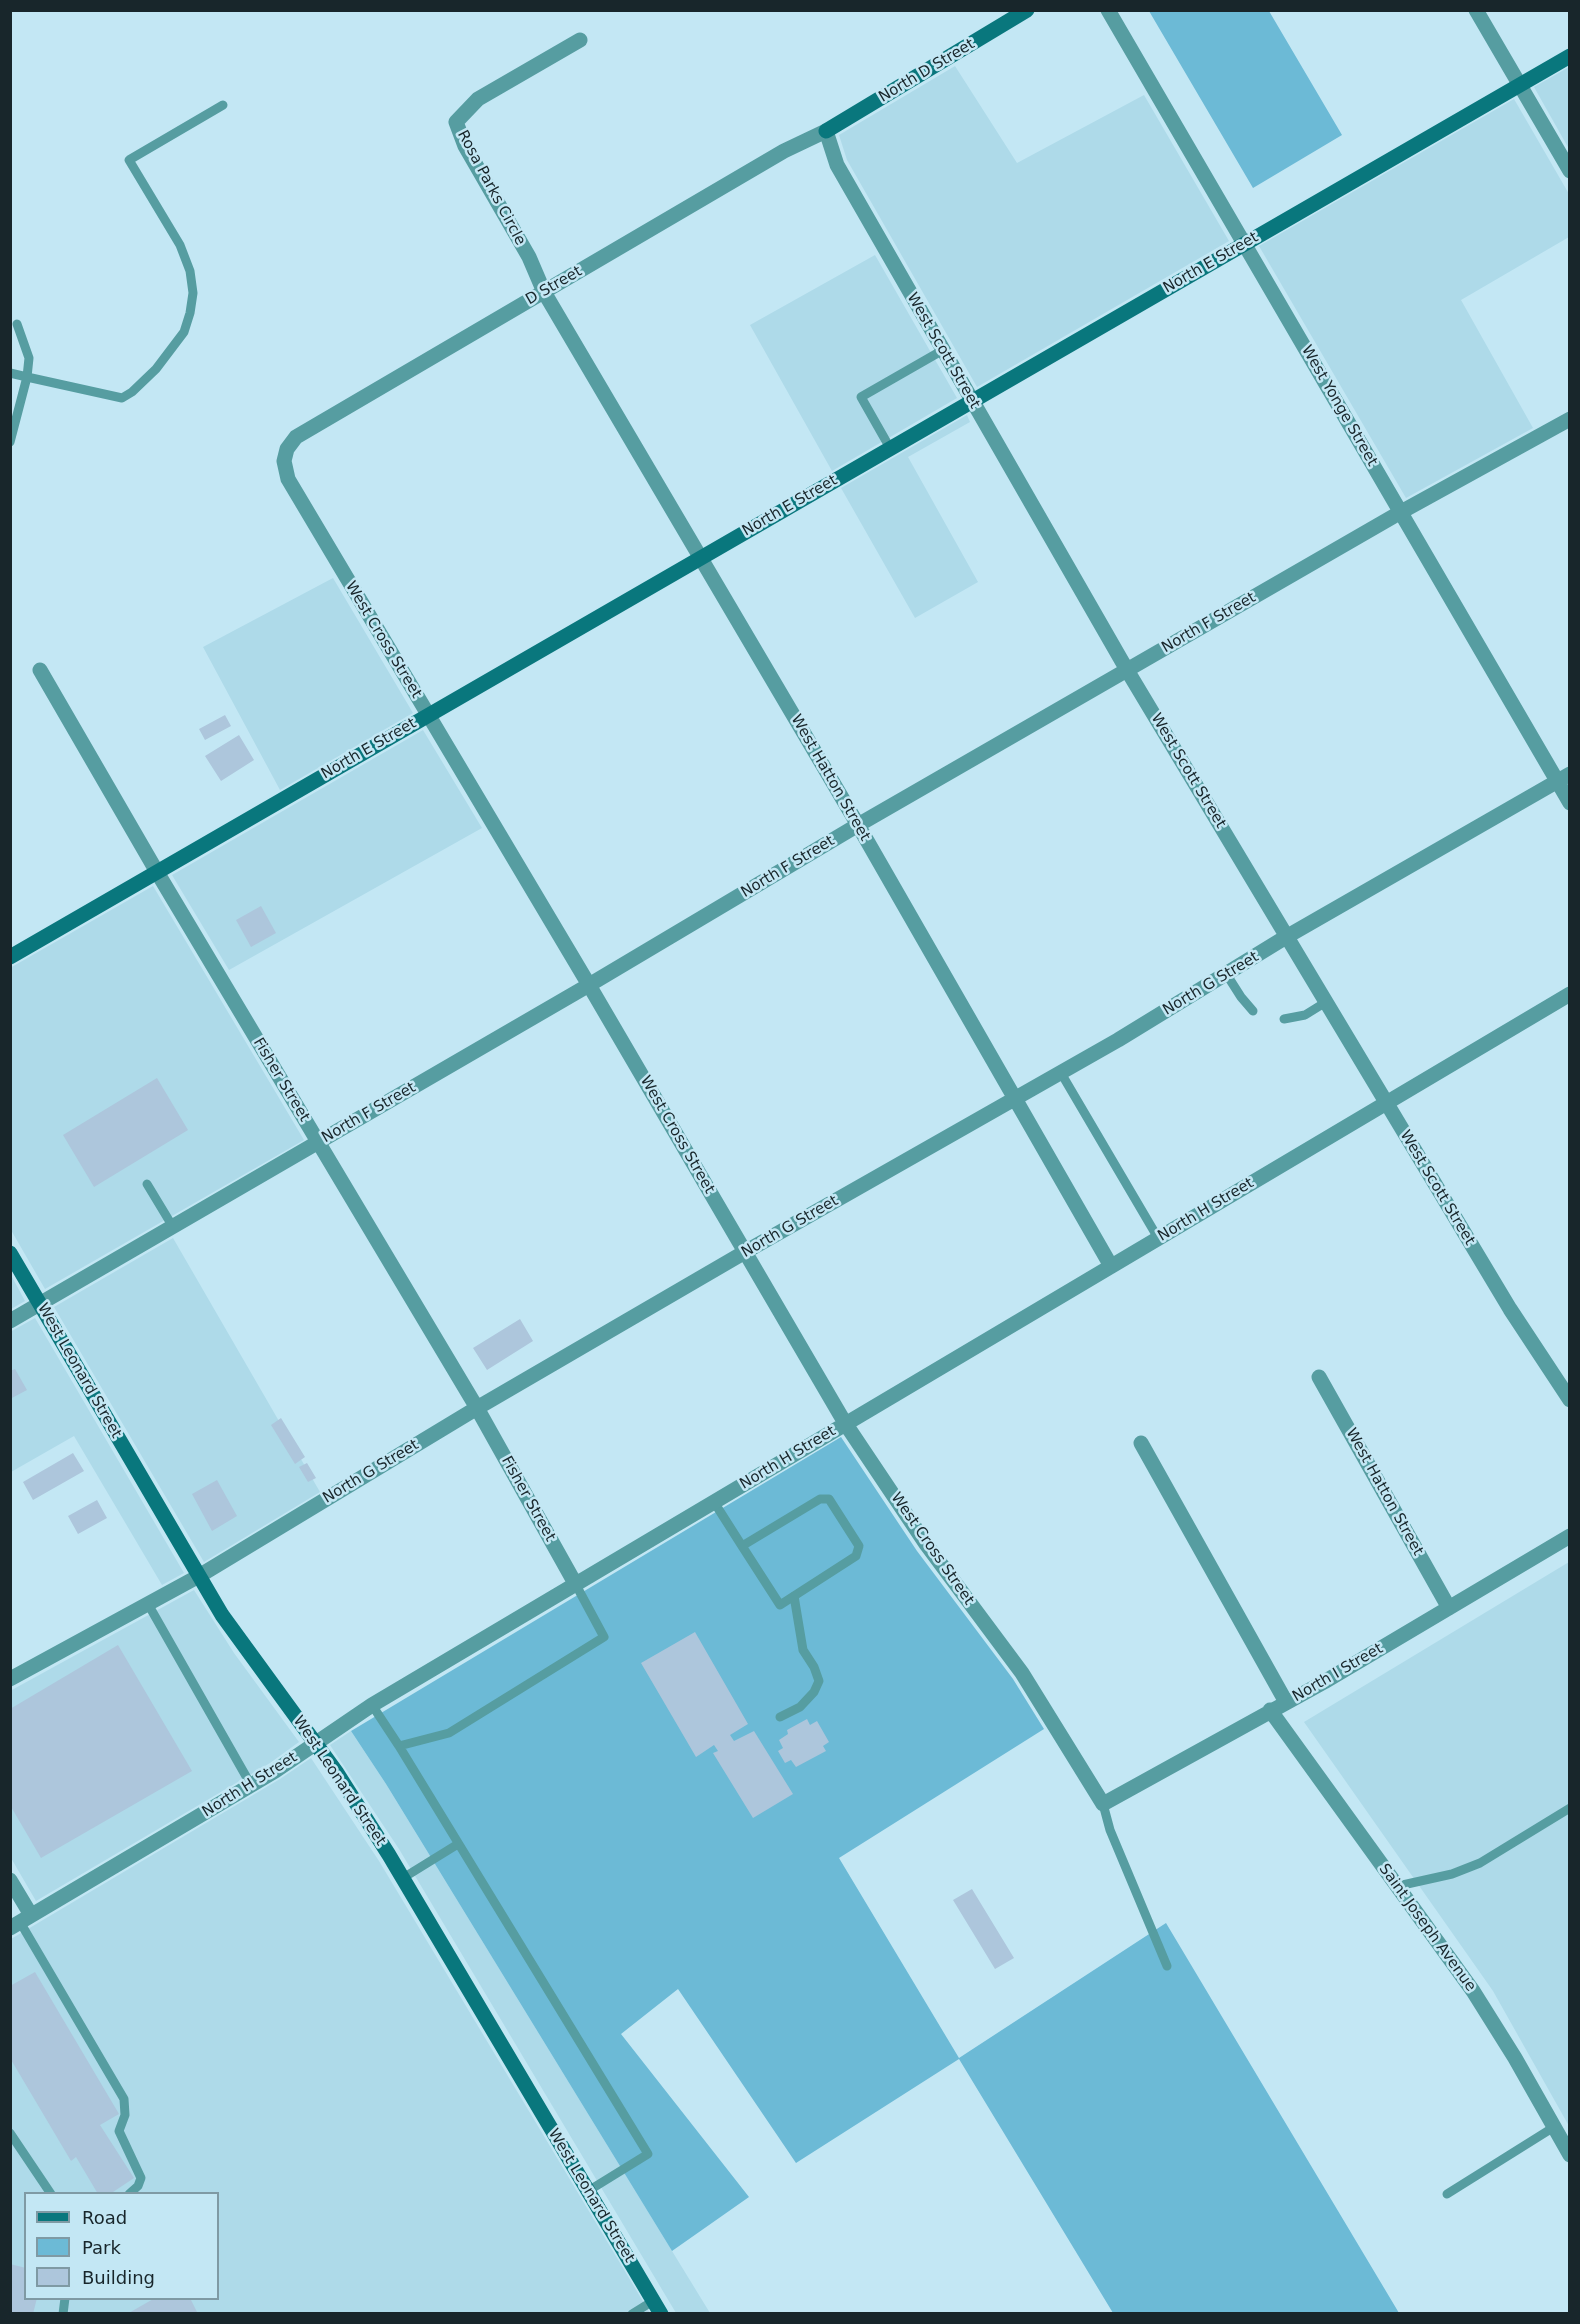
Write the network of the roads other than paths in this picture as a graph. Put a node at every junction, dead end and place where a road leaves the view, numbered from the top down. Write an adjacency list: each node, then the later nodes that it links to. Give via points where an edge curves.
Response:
1 (1027, 10): 8 (street, North D Street)
2 (1108, 10): 10 (street, West Yonge Street)
3 (1476, 10): 6 (street)
4 (580, 40): 11 (street, Rosa Parks Circle, via 477,99 456,122 465,146 529,257)
5 (1569, 56): 6 (street, North E Street)
6 (1519, 85): 9 (street); 10 (street, North E Street)
7 (223, 105): 15 (lane, via 129,160 180,245 190,271 190,313 173,348 156,369 122,398)
8 (826, 131): 11 (street, D Street, via 784,151); 13 (street, West Scott Street, via 837,165)
9 (1569, 171)
10 (1244, 244): 16 (street, North E Street); 21 (street, West Yonge Street)
11 (544, 292): 20 (street, D Street, via 296,437); 22 (street, West Hatton Street)
12 (17, 324): 15 (lane, via 30,358)
13 (943, 350): 16 (street, West Scott Street); 19 (lane, via 861,397)
14 (10, 373): 15 (lane)
15 (27, 377): 18 (lane)
16 (972, 401): 19 (street, North E Street); 24 (street, West Scott Street)
17 (1569, 419): 21 (street, North F Street)
18 (10, 442)
19 (890, 448): 22 (street, North E Street)
20 (287, 449): 25 (street, West Cross Street, via 284,460 288,479)
21 (1401, 512): 24 (street, North F Street); 26 (street, West Yonge Street)
22 (701, 558): 25 (street, North E Street); 28 (street, West Hatton Street)
23 (40, 670): 29 (street, Fisher Street)
24 (1128, 670): 28 (street, North F Street); 30 (street, West Scott Street)
25 (428, 716): 29 (street, North E Street); 33 (street, West Cross Street)
26 (1563, 778): 27 (street, West Yonge Street); 30 (street, North G Street)
27 (1569, 803)
28 (858, 825): 33 (street, North F Street); 39 (street, West Hatton Street)
29 (158, 872): 31 (street, North E Street); 41 (street, Fisher Street)
30 (1286, 937): 32 (street, North G Street); 35 (street, West Scott Street)
31 (10, 957)
32 (1227, 975): 36 (lane); 38 (street, North G Street)
33 (590, 985): 41 (street, North F Street); 45 (street, West Cross Street)
34 (1569, 994): 40 (street, North H Street)
35 (1326, 1002): 37 (lane, via 1305,1016); 40 (street, West Scott Street)
36 (1253, 1011)
37 (1284, 1019)
38 (1061, 1072): 39 (street, North G Street); 44 (lane)
39 (1014, 1099): 45 (street, North G Street); 47 (street, West Hatton Street)
40 (1386, 1103): 44 (street, North H Street); 51 (street, West Scott Street)
41 (319, 1143): 43 (street, North F Street); 52 (street, Fisher Street)
42 (147, 1184): 43 (lane)
43 (173, 1227): 48 (street, North F Street)
44 (1158, 1238): 47 (street, North H Street)
45 (745, 1252): 52 (street, North G Street); 53 (street, West Cross Street)
46 (10, 1253): 48 (street, West Leonard Street)
47 (1110, 1266): 53 (street, North H Street)
48 (40, 1304): 49 (street, North F Street); 58 (street, West Leonard Street)
49 (10, 1321)
50 (1318, 1377): 62 (street, West Hatton Street)
51 (1569, 1400)
52 (477, 1408): 58 (street, North G Street); 59 (street, Fisher Street)
53 (845, 1423): 55 (street, North H Street); 71 (street, West Cross Street, via 926,1544 1022,1673)
54 (1141, 1443): 64 (street)
55 (714, 1502): 57 (lane); 59 (street, North H Street)
56 (1569, 1536): 62 (street, North I Street)
57 (742, 1546): 60 (lane, via 780,1605); 60 (lane, via 820,1499 830,1499 859,1546 856,1556)
58 (199, 1576): 61 (street, North G Street); 68 (street, West Leonard Street, via 243,1647)
59 (576, 1585): 65 (street, North H Street); 69 (lane, via 604,1637 449,1733)
60 (794, 1596): 67 (lane, via 803,1650 819,1681 800,1707)
61 (148, 1604): 63 (street, North G Street); 70 (lane)
62 (1449, 1608): 64 (street, North I Street)
63 (10, 1679)
64 (1286, 1702): 66 (street, North I Street)
65 (372, 1705): 68 (street, North H Street); 69 (lane)
66 (1270, 1710): 71 (street, North I Street); 76 (street, Saint Joseph Avenue)
67 (780, 1717)
68 (315, 1744): 70 (street, North H Street); 74 (street, West Leonard Street)
69 (399, 1746): 73 (lane)
70 (251, 1785): 77 (street, North H Street)
71 (1103, 1804): 78 (lane, via 1110,1830)
72 (1569, 1808): 76 (lane, via 1480,1863)
73 (458, 1844): 74 (lane); 82 (lane, via 648,2154)
74 (403, 1878): 82 (street, West Leonard Street)
75 (10, 1880): 77 (street)
76 (1398, 1887): 79 (street, Saint Joseph Avenue, via 1473,1991)
77 (20, 1922): 84 (lane, via 124,2099 125,2115 119,2131 141,2178)
78 (1167, 1966)
79 (1554, 2127): 81 (street, Saint Joseph Avenue); 85 (lane)
80 (10, 2133): 83 (lane)
81 (1569, 2155)
82 (588, 2191): 86 (street, West Leonard Street)
83 (50, 2192)
84 (130, 2192)
85 (1447, 2194)
86 (657, 2307): 87 (lane)
87 (632, 2313)

